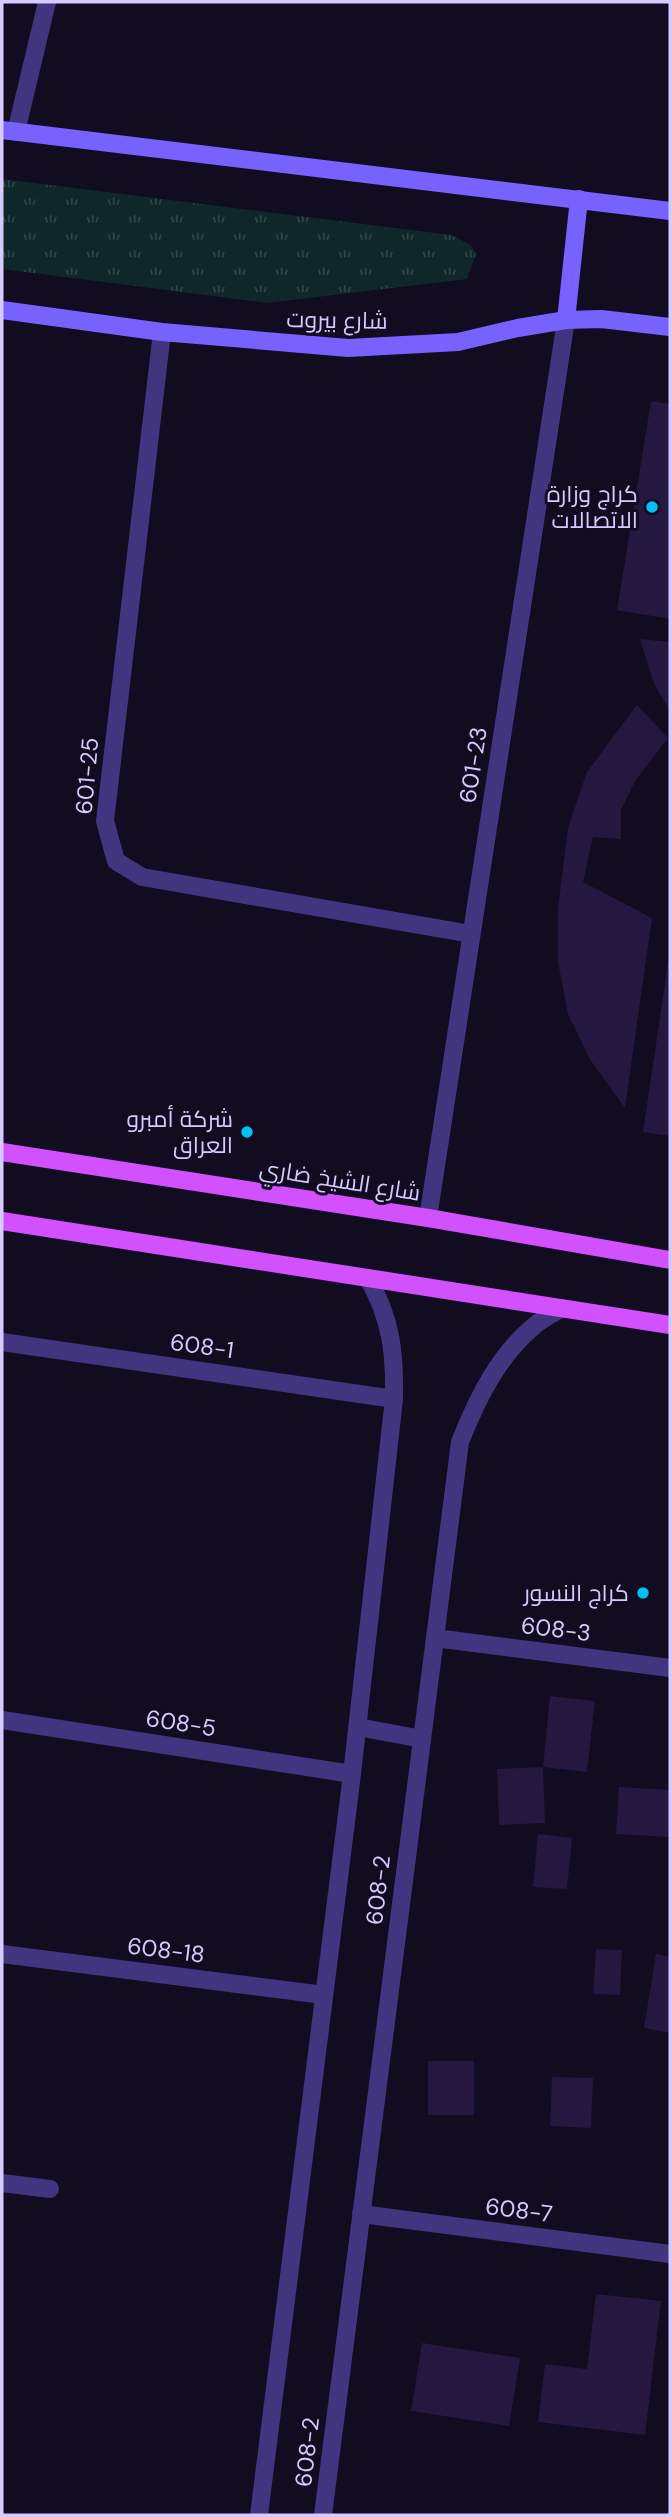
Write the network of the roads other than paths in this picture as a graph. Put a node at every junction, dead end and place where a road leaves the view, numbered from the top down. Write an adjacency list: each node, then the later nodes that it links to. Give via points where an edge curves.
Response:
1 (47, 2): 2 (street)
2 (9, 131): 3 (main road)
3 (579, 199): 4 (main road); 6 (main road)
4 (670, 211)
5 (2, 310): 8 (main road, شارع بيروت)
6 (566, 320): 7 (main road, شارع بيروت); 8 (main road, شارع بيروت, via 458,342 348,348); 9 (street, 601-23)
7 (670, 327)
8 (162, 332): 9 (street, 601-25, via 105,821 116,861 142,877)
9 (471, 934): 11 (street, 601-23)
10 (2, 1152): 11 (main road, شارع الشيخ ضاري)
11 (428, 1219): 13 (main road, شارع الشيخ ضاري)
12 (2, 1221): 14 (main road)
13 (670, 1260)
14 (368, 1278): 15 (main road); 18 (street, 608-2, via 383,1303 392,1335)
15 (562, 1308): 16 (main road); 19 (street, 608-2, via 535,1325 510,1350 473,1409 460,1442)
16 (670, 1325)
17 (2, 1342): 18 (street, 608-1)
18 (394, 1399): 22 (street, 608-2)
19 (435, 1638): 20 (street, 608-3); 23 (street, 608-2)
20 (670, 1668)
21 (2, 1720): 24 (street, 608-5)
22 (358, 1727): 23 (street); 24 (street, 608-2)
23 (422, 1739): 29 (street, 608-2)
24 (352, 1774): 26 (street, 608-2)
25 (2, 1954): 26 (street, 608-18)
26 (324, 1995): 31 (street, 608-2)
27 (2, 2183): 28 (street)
28 (50, 2189)
29 (361, 2214): 30 (street, 608-7); 32 (street, 608-2)
30 (670, 2254)
31 (258, 2515)
32 (323, 2515)

